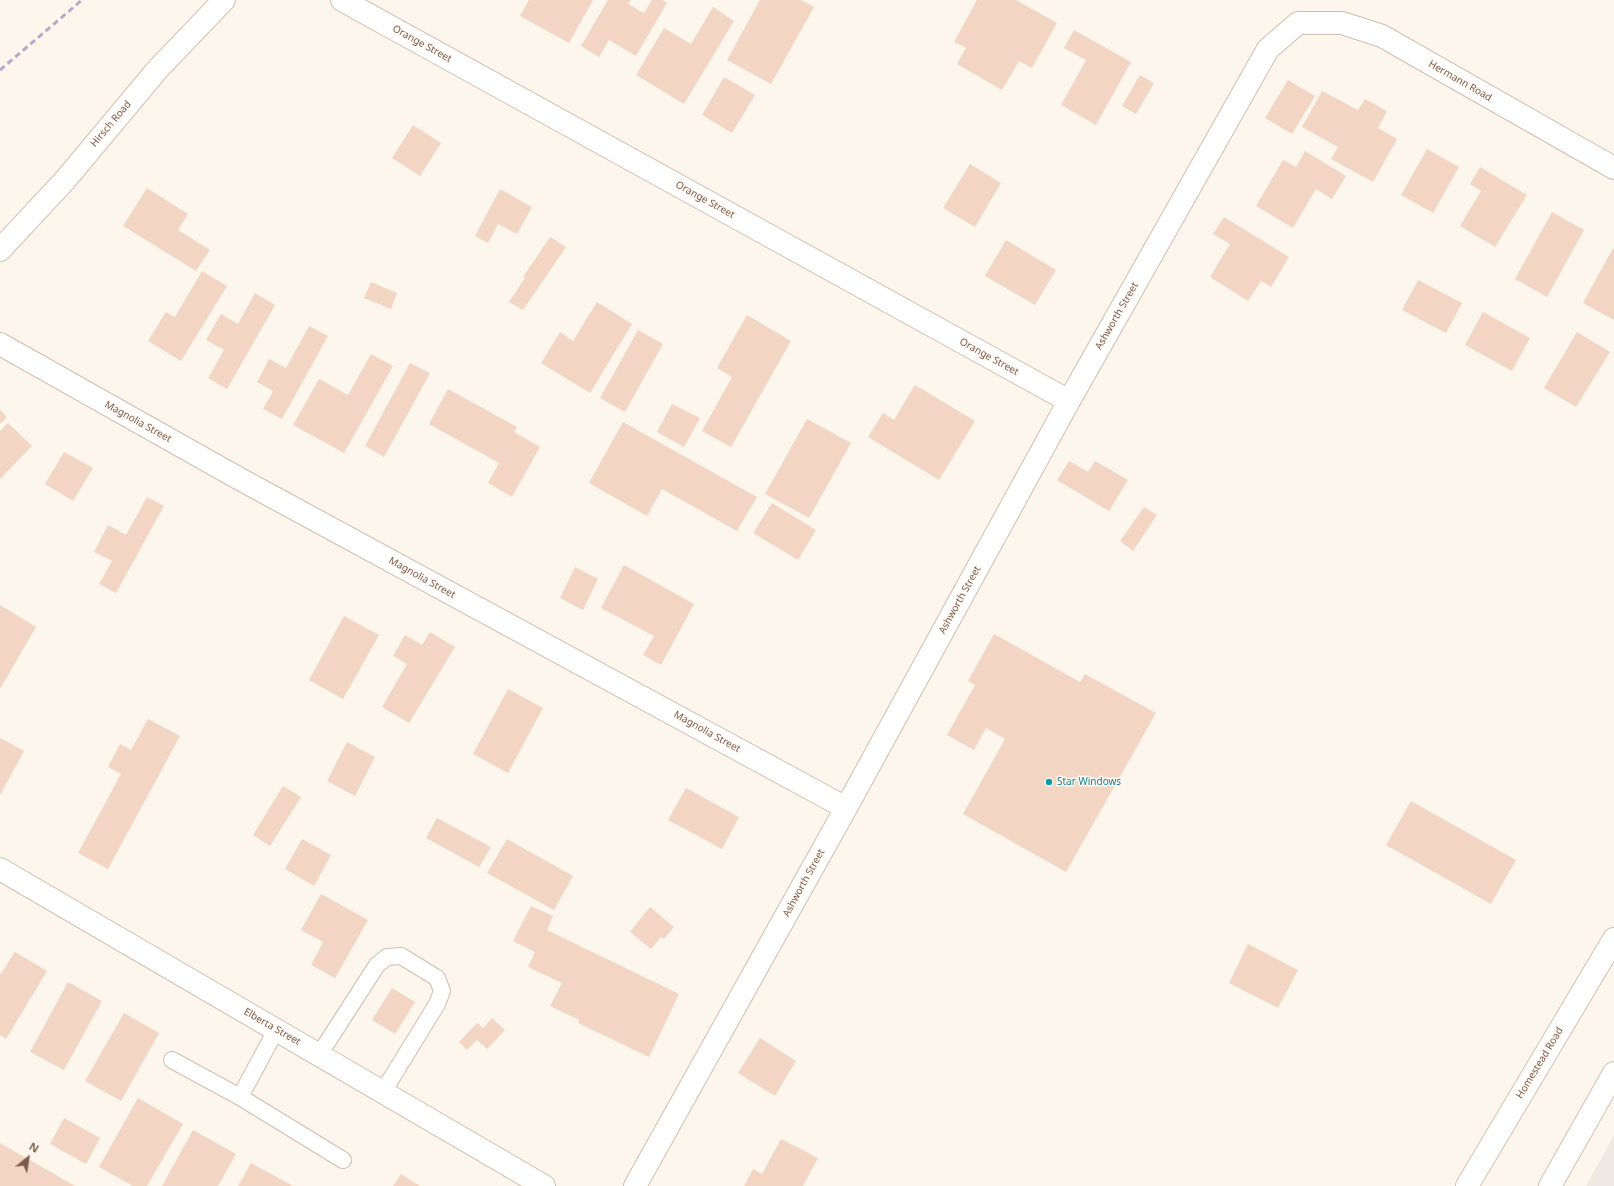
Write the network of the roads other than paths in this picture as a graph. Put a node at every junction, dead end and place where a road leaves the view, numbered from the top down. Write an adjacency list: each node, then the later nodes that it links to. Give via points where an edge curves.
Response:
1 (224, 0): 5 (street, Hirsch Road, via 157,70 66,179)
2 (342, 0): 7 (street, Orange Street)
3 (1298, 23): 4 (street, Hermann Road, via 1342,23 1382,36); 7 (street, Ashworth Street, via 1268,49)
4 (1614, 168)
5 (0, 250)
6 (0, 344): 8 (street, Magnolia Street, via 238,478)
7 (1069, 401): 8 (street, Ashworth Street)
8 (846, 808): 19 (street, Ashworth Street)
9 (0, 869): 11 (street, Elberta Street)
10 (1614, 939): 20 (street, Homestead Road)
11 (276, 1030): 12 (street, Elberta Street); 16 (lane)
12 (319, 1055): 15 (street, Elberta Street); 15 (lane, via 377,965 387,957 401,956 437,978 442,990 437,1004)
13 (172, 1060): 16 (lane)
14 (1614, 1074): 21 (street)
15 (383, 1092): 18 (street, Elberta Street)
16 (240, 1097): 17 (lane)
17 (343, 1160)
18 (544, 1186)
19 (635, 1186)
20 (1467, 1186)
21 (1550, 1186)

